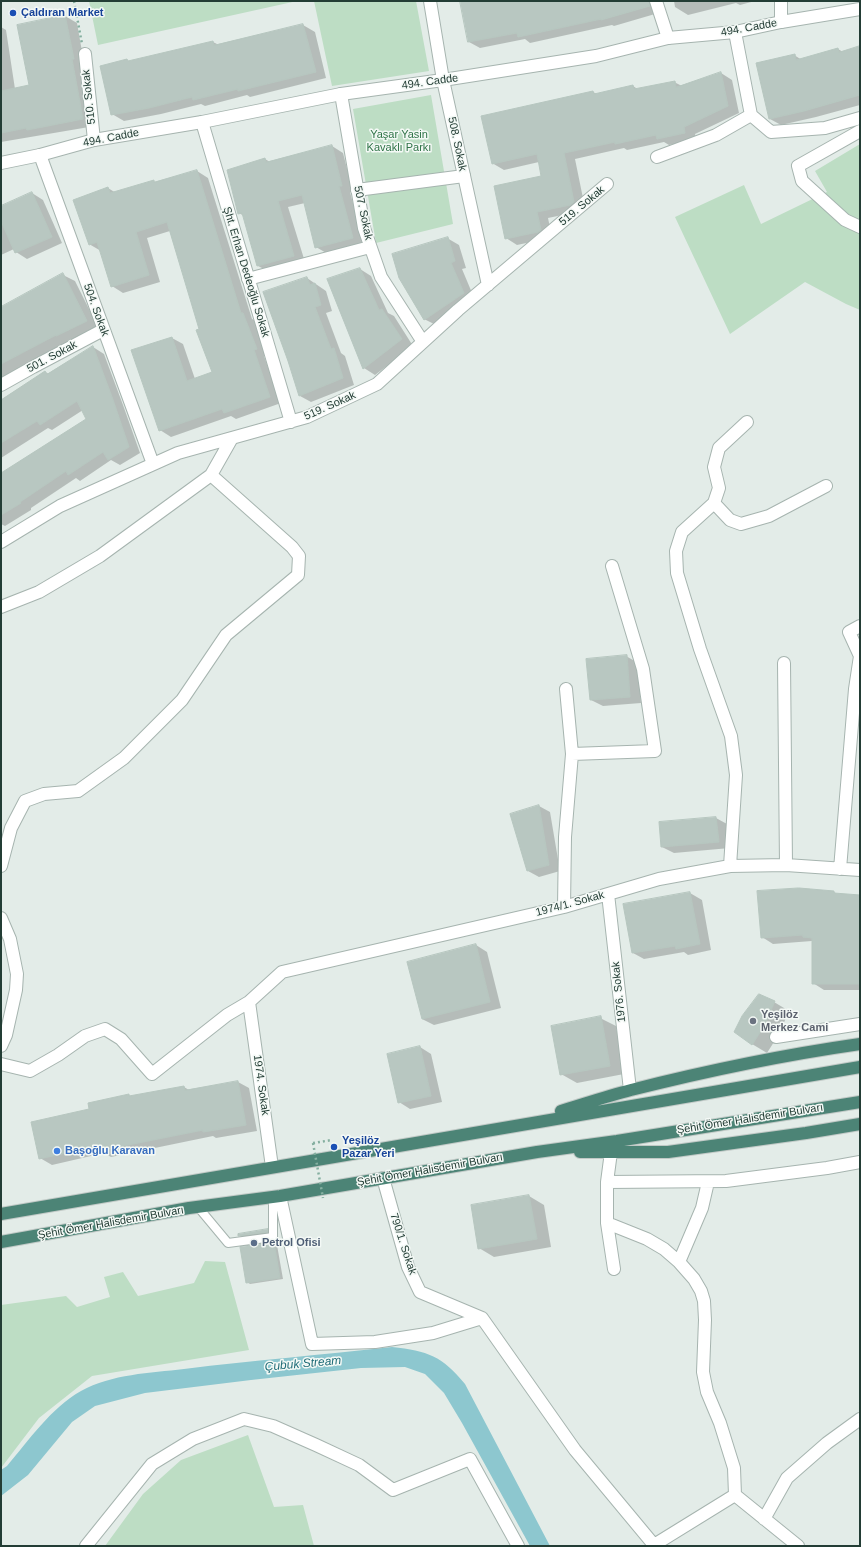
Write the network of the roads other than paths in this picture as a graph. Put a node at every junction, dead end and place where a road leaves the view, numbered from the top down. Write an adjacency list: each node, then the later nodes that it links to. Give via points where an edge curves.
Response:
1 (430, 1): 9 (street, 508. Sokak)
2 (656, 1): 7 (street)
3 (781, 1): 5 (street)
4 (860, 9): 5 (street, 494. Cadde)
5 (781, 22): 6 (street, 494. Cadde)
6 (735, 32): 7 (street, 494. Cadde); 11 (street)
7 (668, 38): 9 (street, 494. Cadde, via 596,56)
8 (85, 54): 15 (street, 510. Sokak)
9 (443, 80): 10 (street, 494. Cadde); 19 (street, 508. Sokak)
10 (341, 94): 13 (street, 494. Cadde); 21 (street, 507. Sokak)
11 (751, 115): 12 (street, via 771,132 825,128); 17 (street, via 716,135)
12 (860, 118)
13 (202, 122): 15 (street, 494. Cadde); 24 (street, Şht. Erhan Dedeoğlu Sokak)
14 (860, 131): 22 (street, via 798,166 802,181 845,220)
15 (94, 140): 16 (street, 494. Cadde)
16 (40, 155): 18 (street, 494. Cadde); 26 (street, 504. Sokak)
17 (657, 157)
18 (1, 163)
19 (464, 176): 21 (street); 25 (street, 508. Sokak)
20 (607, 184): 25 (street, 519. Sokak)
21 (357, 190): 23 (street, 507. Sokak)
22 (860, 227)
23 (370, 248): 24 (street); 27 (street, 507. Sokak, via 381,277)
24 (248, 279): 29 (street, Şht. Erhan Dedeoğlu Sokak)
25 (488, 285): 27 (street, 519. Sokak)
26 (104, 330): 28 (street, 501. Sokak); 32 (street, 504. Sokak)
27 (423, 342): 29 (street, 519. Sokak, via 377,384)
28 (1, 385)
29 (291, 422): 31 (street, 519. Sokak)
30 (747, 422): 35 (street, via 719,448 714,467 719,488)
31 (232, 438): 32 (street, 519. Sokak, via 178,453); 33 (street)
32 (153, 464): 36 (street, 519. Sokak, via 60,506)
33 (211, 475): 38 (street, via 100,556 39,592); 44 (street, via 300,556 298,575 226,634 182,700 124,758 78,791 44,794 25,801 11,828)
34 (826, 486): 35 (street, via 769,516 741,524 730,520)
35 (714, 503): 45 (street, via 682,532 676,551 677,573 700,649 731,736 736,775)
36 (1, 542)
37 (612, 566): 42 (street, via 643,669 655,752)
38 (1, 607)
39 (860, 626): 46 (street, via 849,632 860,656)
40 (784, 663): 43 (street)
41 (566, 689): 42 (street)
42 (572, 754): 49 (street, via 565,837)
43 (786, 865): 45 (street, 1974/1. Sokak); 46 (street, 1974/1. Sokak)
44 (1, 866)
45 (730, 866): 48 (street, 1974/1. Sokak, via 659,879)
46 (840, 869): 47 (street, 1974/1. Sokak)
47 (860, 870)
48 (608, 894): 49 (street, 1974/1. Sokak); 58 (street, 1976. Sokak)
49 (564, 907): 51 (street, 1974/1. Sokak, via 282,972)
50 (1, 918): 55 (street, via 10,939 17,974 16,990)
51 (249, 1002): 56 (street, via 152,1074 121,1039 105,1029 85,1036 30,1071); 65 (street, 1974. Sokak)
52 (860, 1024): 53 (street)
53 (776, 1037)
54 (860, 1044): 58 (highway, via 800,1053)
55 (1, 1046)
56 (1, 1064)
57 (860, 1067): 61 (highway)
58 (630, 1090): 61 (highway)
59 (860, 1102): 62 (highway, Şehit Ömer Halisdemir Bulvarı)
60 (860, 1124): 63 (highway, via 668,1152)
61 (511, 1126): 65 (highway)
62 (537, 1152): 63 (highway); 66 (highway, Şehit Ömer Halisdemir Bulvarı)
63 (611, 1152): 67 (street)
64 (860, 1162): 68 (street, via 820,1170)
65 (272, 1167): 71 (highway)
66 (383, 1178): 69 (highway, Şehit Ömer Halisdemir Bulvarı); 76 (street, 790/1. Sokak, via 408,1267 420,1292)
67 (607, 1182): 68 (street); 72 (street)
68 (708, 1182): 74 (street, via 702,1208)
69 (277, 1196): 70 (highway, Şehit Ömer Halisdemir Bulvarı); 70 (lane, via 273,1237 228,1243); 76 (street, via 312,1344 375,1342 433,1333)
70 (198, 1207): 73 (highway, Şehit Ömer Halisdemir Bulvarı)
71 (1, 1214)
72 (607, 1223): 74 (street, via 647,1239); 75 (street)
73 (1, 1242)
74 (679, 1262): 78 (street, via 694,1279 704,1301 703,1372 707,1392 734,1468)
75 (614, 1269)
76 (482, 1318): 78 (street, via 575,1450 654,1545)
77 (860, 1419): 79 (street, via 827,1443 787,1478)
78 (735, 1495): 79 (street)
79 (764, 1519): 82 (street)
80 (86, 1546): 81 (street, via 152,1464 194,1439 244,1419 273,1426 323,1448 359,1466 393,1490 470,1459)
81 (518, 1546)
82 (798, 1546)

